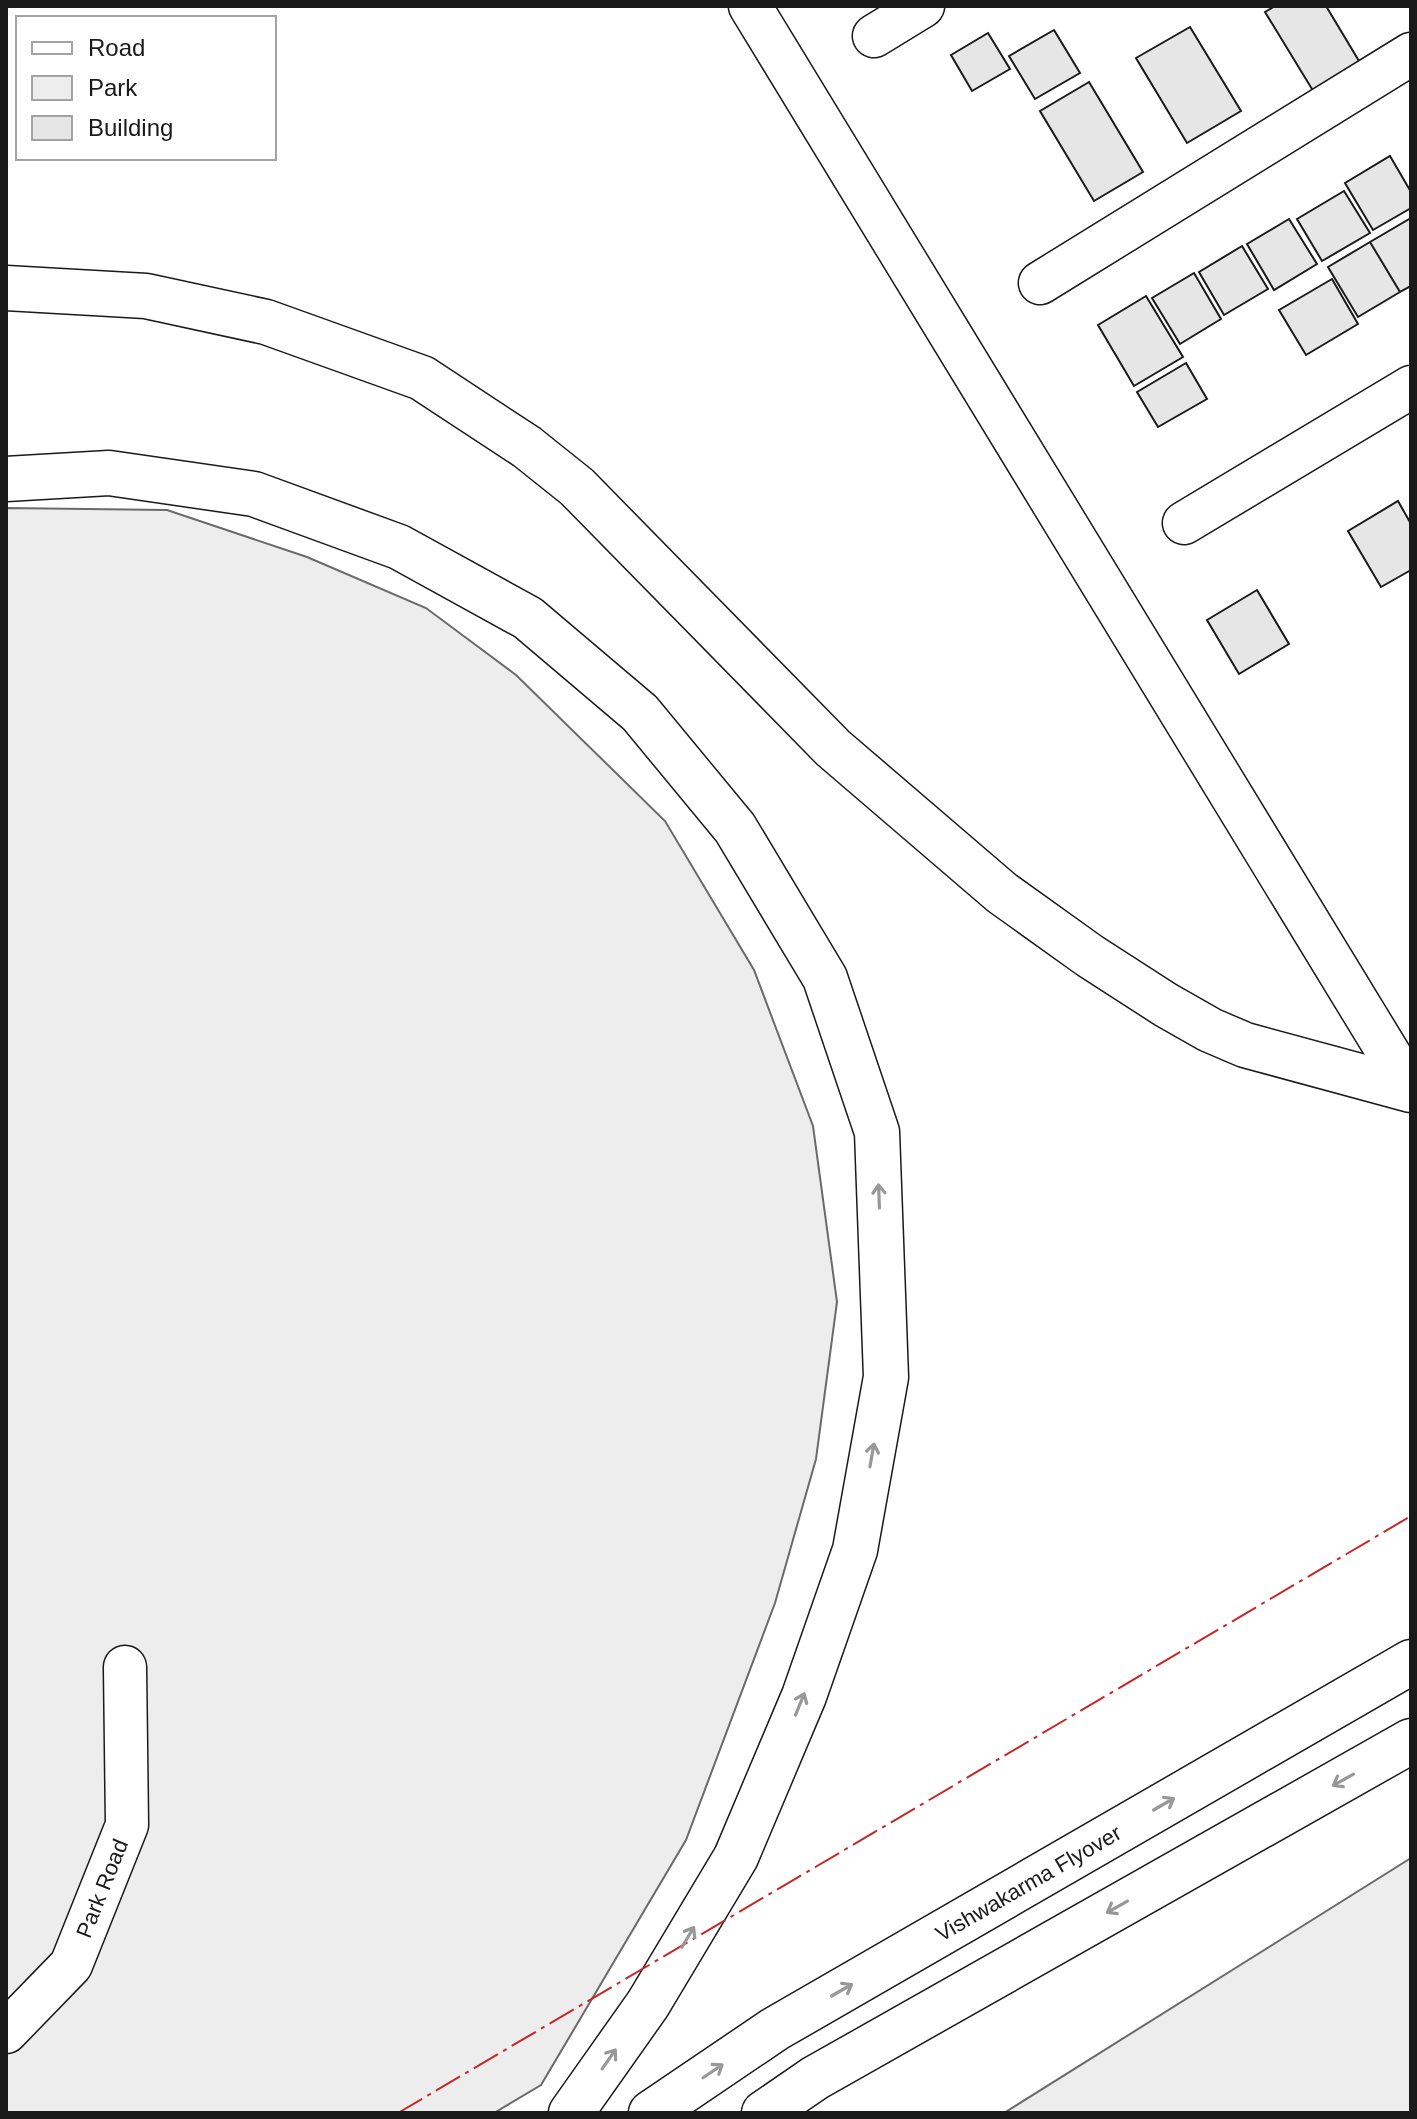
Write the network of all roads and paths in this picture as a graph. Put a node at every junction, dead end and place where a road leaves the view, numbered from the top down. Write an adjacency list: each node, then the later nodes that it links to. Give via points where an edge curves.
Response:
1 (750, 6): 10 (street)
2 (923, 6): 3 (street)
3 (874, 36)
4 (1411, 54): 5 (street)
5 (1040, 283)
6 (6, 288): 10 (main road, via 161,299 266,322 422,378 577,487 833,748 1027,911 1210,1030 1245,1045)
7 (1411, 387): 9 (street)
8 (6, 479): 15 (main road, one-way to 8, via 648,2004 736,1857 804,1696 855,1550 886,1377 877,1132 825,978 735,828 640,713 528,618 399,547 254,494 109,473)
9 (1184, 523)
10 (1411, 1090)
11 (1411, 1662): 16 (main road, Vishwakarma Flyover, one-way to 11, via 775,2029)
12 (125, 1667): 14 (street, Park Road, via 127,1825 71,1965)
13 (1411, 1741): 17 (main road, one-way to 17, via 815,2078)
14 (6, 2032)
15 (571, 2113)
16 (651, 2113)
17 (764, 2113)

